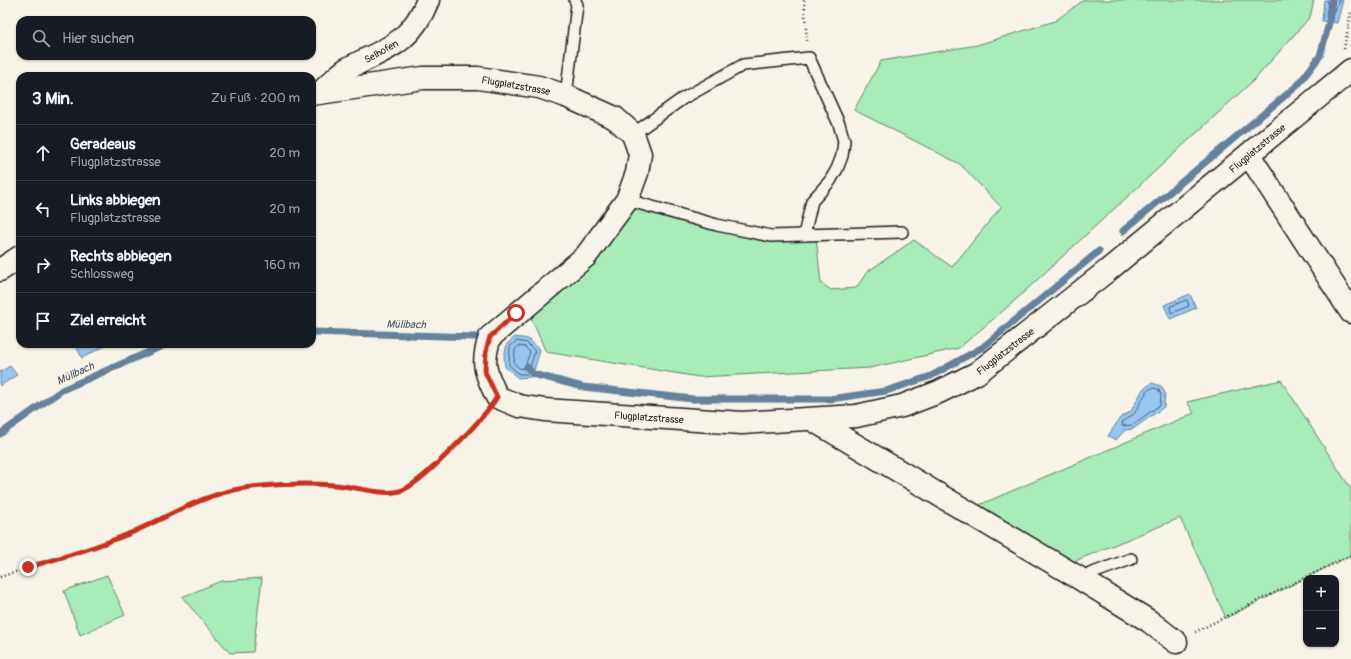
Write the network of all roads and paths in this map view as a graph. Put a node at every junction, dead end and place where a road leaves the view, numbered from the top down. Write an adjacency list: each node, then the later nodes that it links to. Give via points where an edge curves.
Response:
1 (428, 0): 7 (street, Selhofen, via 412,31 397,44 346,70)
2 (575, 0): 8 (lane, via 577,6)
3 (804, 0): 5 (path)
4 (1351, 12): 6 (path)
5 (809, 58): 9 (lane, via 743,65 682,99); 13 (lane, via 844,140 837,169 812,201)
6 (1344, 76): 10 (street, Flugplatzstrasse)
7 (317, 93): 8 (street, Flugplatzstrasse, via 423,78 478,78 539,87)
8 (566, 96): 9 (street, Flugplatzstrasse, via 615,118)
9 (633, 134): 11 (street, Flugplatzstrasse, via 640,154 637,173)
10 (1249, 155): 16 (street); 18 (street, Flugplatzstrasse, via 977,373 939,392 902,406 856,416)
11 (627, 200): 13 (lane, via 717,225 771,236); 17 (street, Flugplatzstrasse, via 586,256 490,337 485,372)
12 (902, 232): 13 (lane)
13 (804, 235)
14 (16, 260): 15 (street)
15 (0, 270)
16 (1351, 312)
17 (497, 397): 18 (street, Flugplatzstrasse, via 519,406 545,410 742,423); 21 (path, via 473,427 442,458 414,483 400,491 384,492 335,485 288,485 234,490 178,509 113,540)
18 (813, 420): 22 (street)
19 (1351, 555): 23 (path)
20 (1131, 559): 22 (lane)
21 (0, 577)
22 (1079, 578): 23 (street, via 1149,621)
23 (1176, 642)

